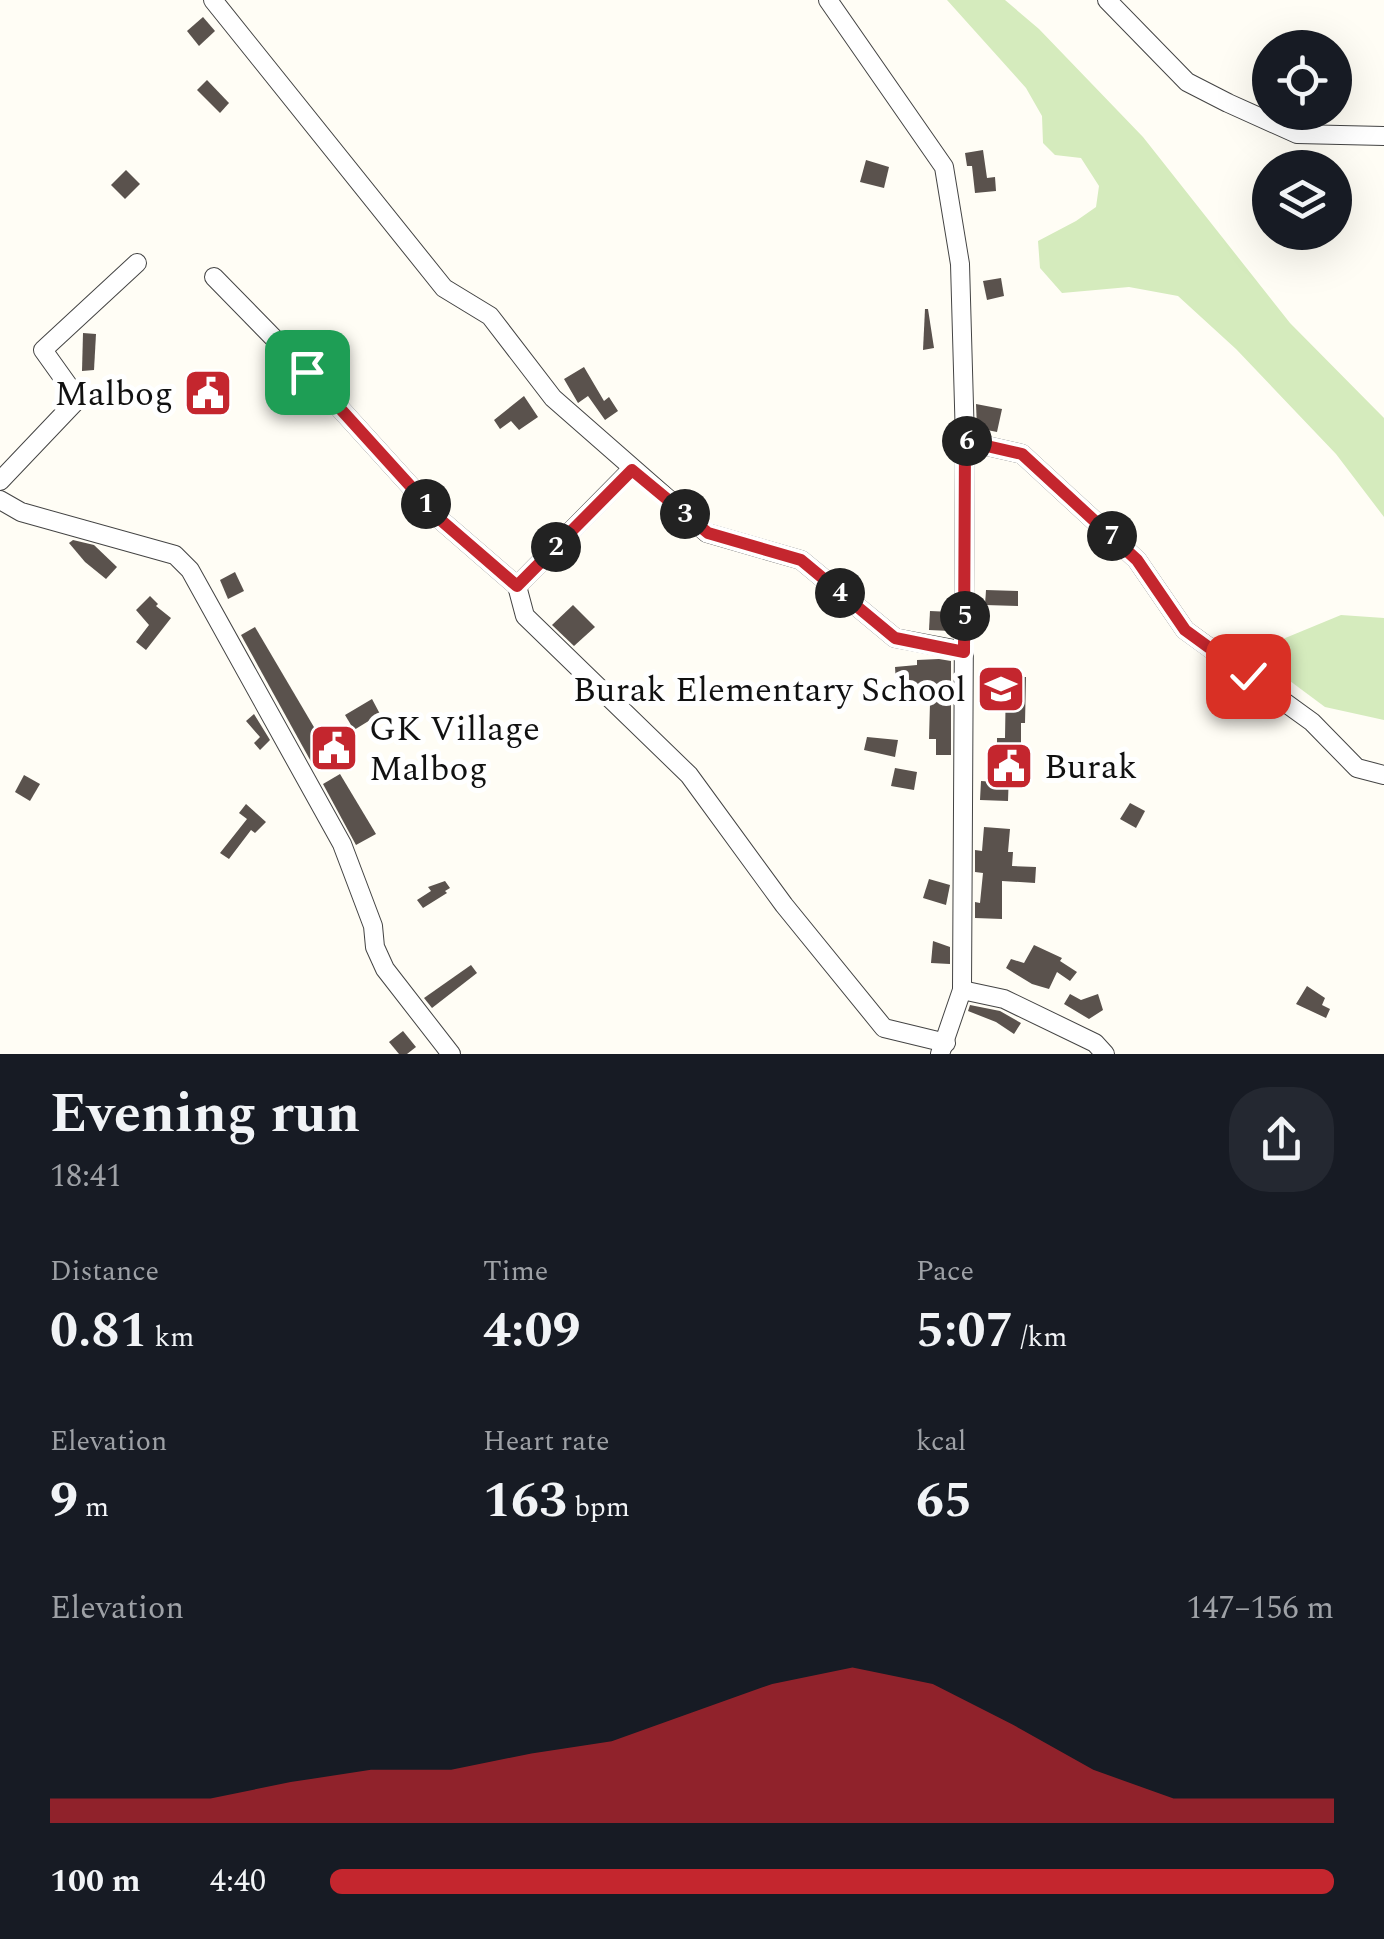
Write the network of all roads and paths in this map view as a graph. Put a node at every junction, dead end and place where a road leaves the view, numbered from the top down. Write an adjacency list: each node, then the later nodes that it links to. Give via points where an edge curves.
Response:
1 (214, 0): 8 (street, via 444,288 490,316 553,398)
2 (828, 0): 7 (street, via 944,167 960,264)
3 (1107, 0): 4 (street, via 1187,82 1228,103 1297,134)
4 (1384, 136)
5 (137, 262): 9 (street, via 43,350 78,399)
6 (214, 277): 11 (street, via 443,522)
7 (965, 441): 12 (street); 13 (street, via 1022,454 1137,560 1185,630 1312,722 1356,768)
8 (632, 470): 11 (street); 12 (street, via 708,533 801,560 895,638)
9 (0, 481)
10 (0, 500): 16 (street, via 20,512 174,555 190,570 342,844 385,969)
11 (517, 586): 15 (street, via 525,616 689,775 884,1028)
12 (964, 652): 14 (street)
13 (1384, 776)
14 (962, 990): 15 (street); 17 (street, via 1004,999)
15 (943, 1048)
16 (451, 1054)
17 (1104, 1054)

